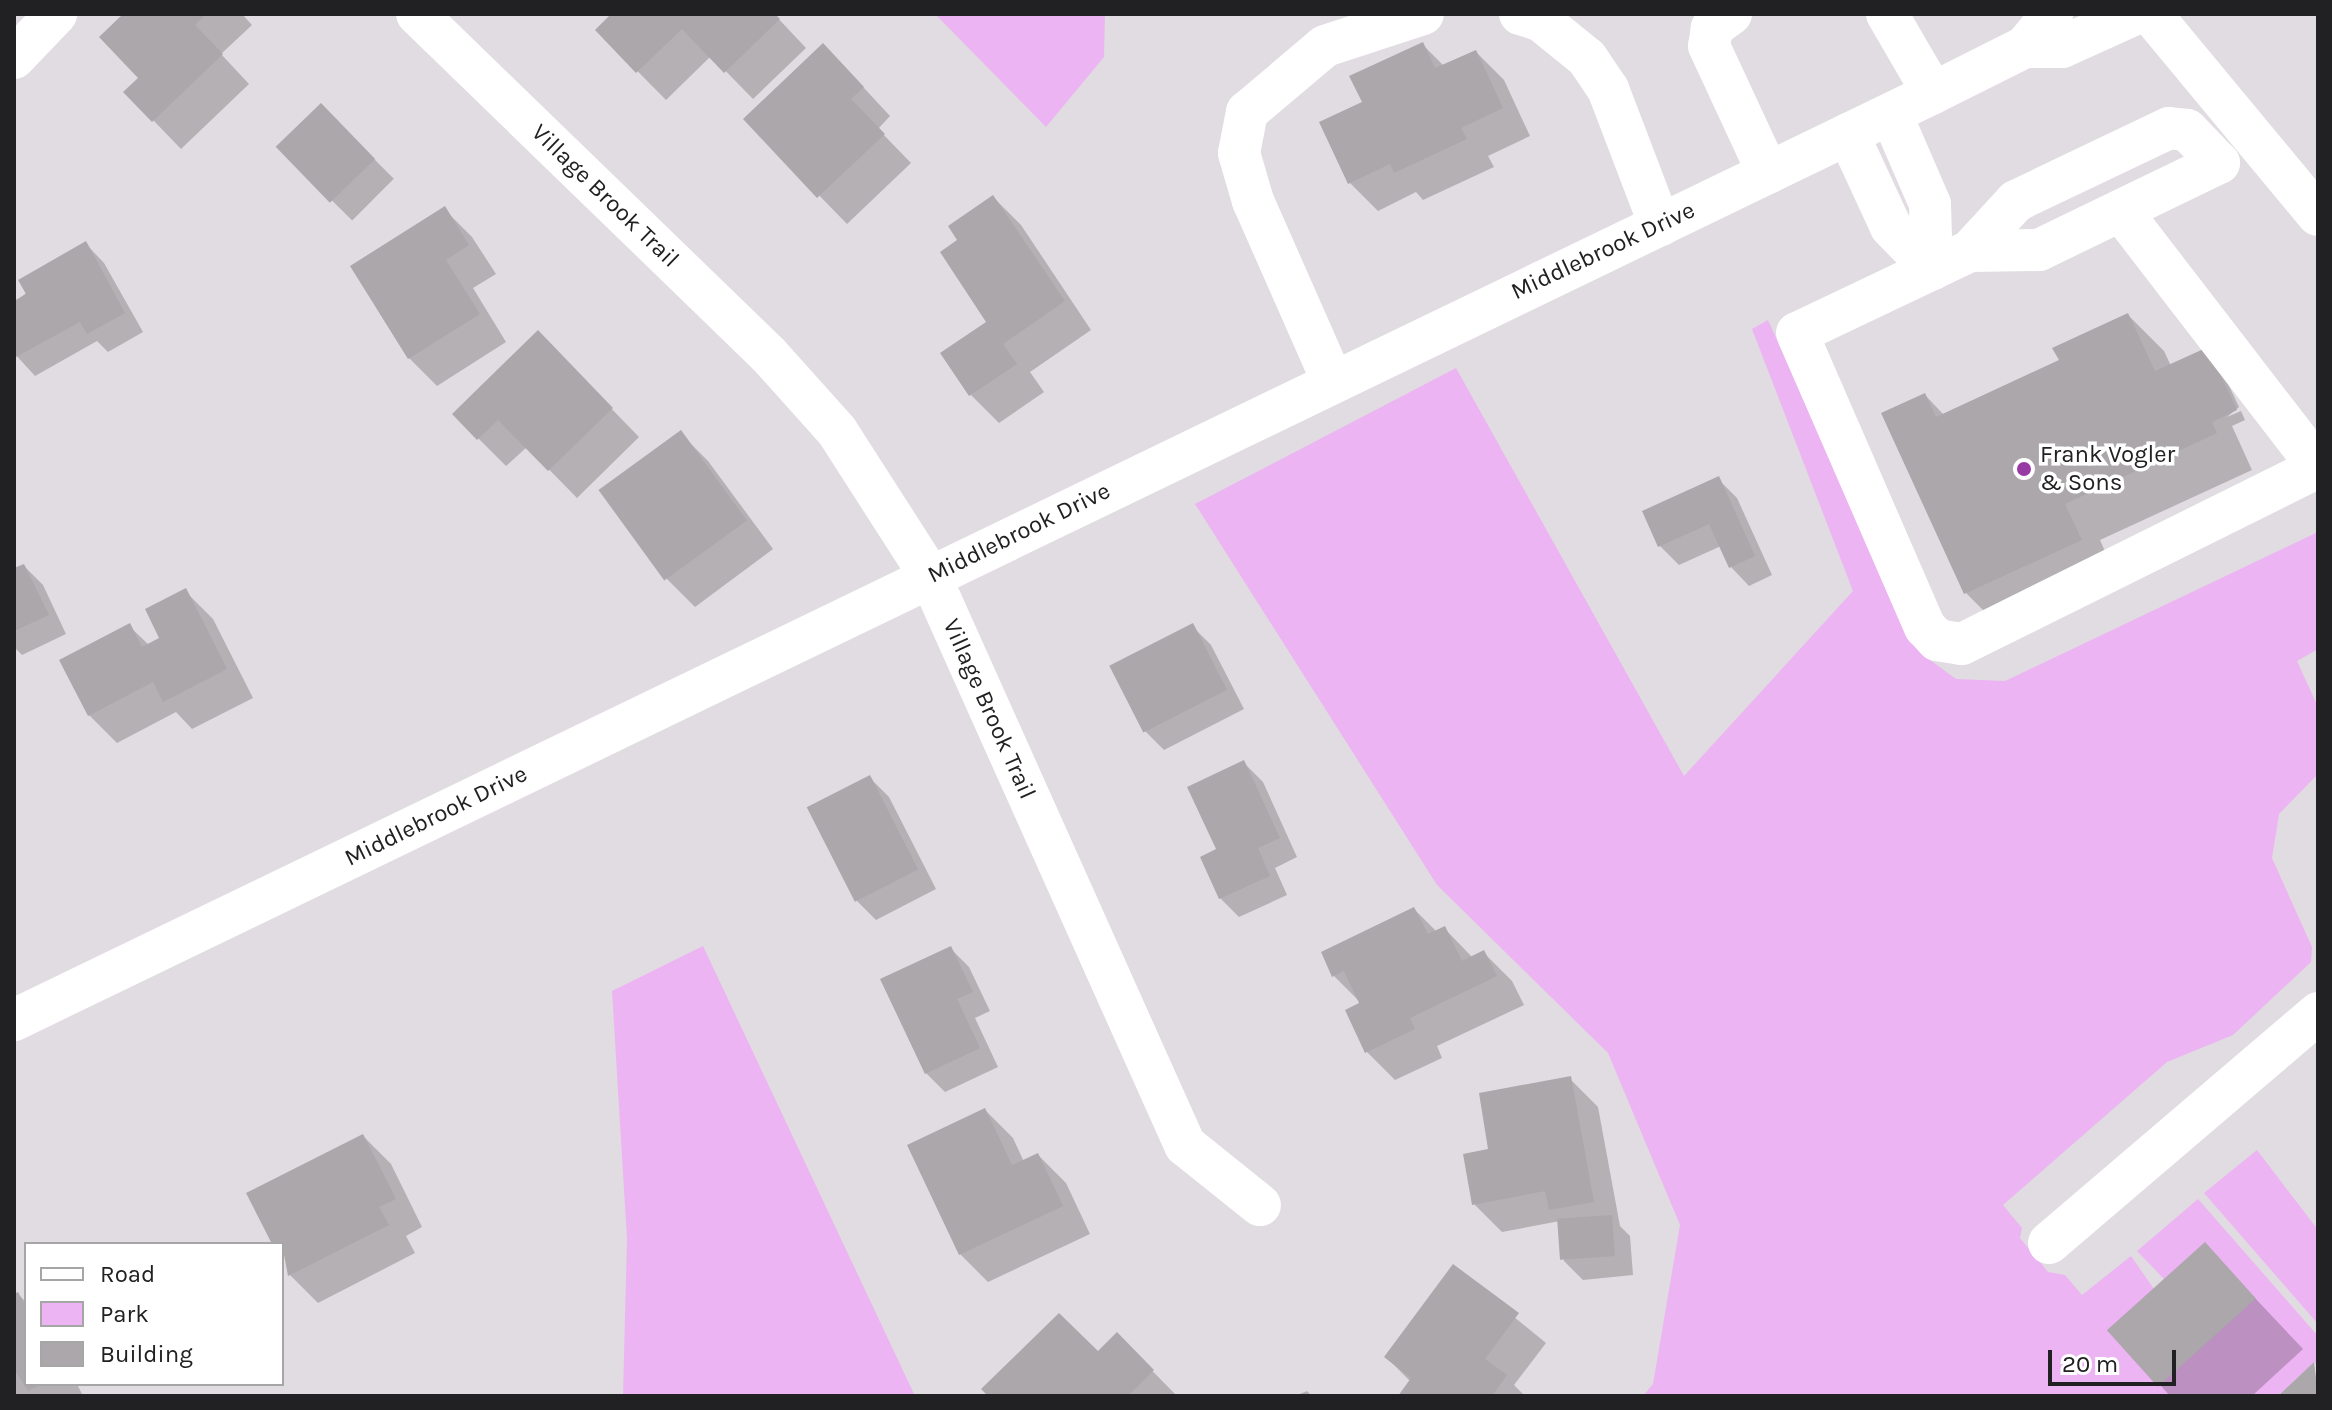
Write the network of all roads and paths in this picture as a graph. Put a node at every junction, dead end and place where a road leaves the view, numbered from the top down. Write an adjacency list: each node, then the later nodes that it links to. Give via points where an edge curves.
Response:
1 (56, 14): 11 (street)
2 (417, 14): 23 (street, Village Brook Trail, via 768,354 837,431)
3 (1423, 14): 21 (street, via 1325,46 1247,112 1239,153 1253,201)
4 (1520, 14): 18 (street, via 1540,20 1587,58 1608,89)
5 (1887, 14): 12 (street)
6 (2052, 14): 10 (street, Middlebrook Drive)
7 (2135, 14): 10 (street, Middlebrook Drive, via 2062,47)
8 (2151, 14): 17 (street)
9 (1720, 30): 15 (street)
10 (2025, 47): 12 (street, Middlebrook Drive)
11 (14, 58)
12 (1933, 93): 13 (street, Middlebrook Drive)
13 (1891, 114): 14 (street, Middlebrook Drive); 20 (street, via 1930,204)
14 (1848, 134): 15 (street, Middlebrook Drive); 20 (street, via 1891,227)
15 (1768, 173): 18 (street, Middlebrook Drive)
16 (2121, 211): 19 (street, via 2039,250); 19 (street, via 2219,163 2187,130 2169,128 2016,201); 22 (street)
17 (2318, 215)
18 (1660, 225): 21 (street, Middlebrook Drive)
19 (1970, 251): 20 (street)
20 (1932, 269): 22 (street, via 1797,333 1925,627 1937,640 1962,644)
21 (1332, 380): 23 (street, Middlebrook Drive)
22 (2318, 467)
23 (930, 576): 25 (street, Middlebrook Drive); 26 (street, Village Brook Trail, via 1185,1145)
24 (2318, 1013): 27 (street)
25 (14, 1020)
26 (1260, 1205)
27 (2049, 1243)

